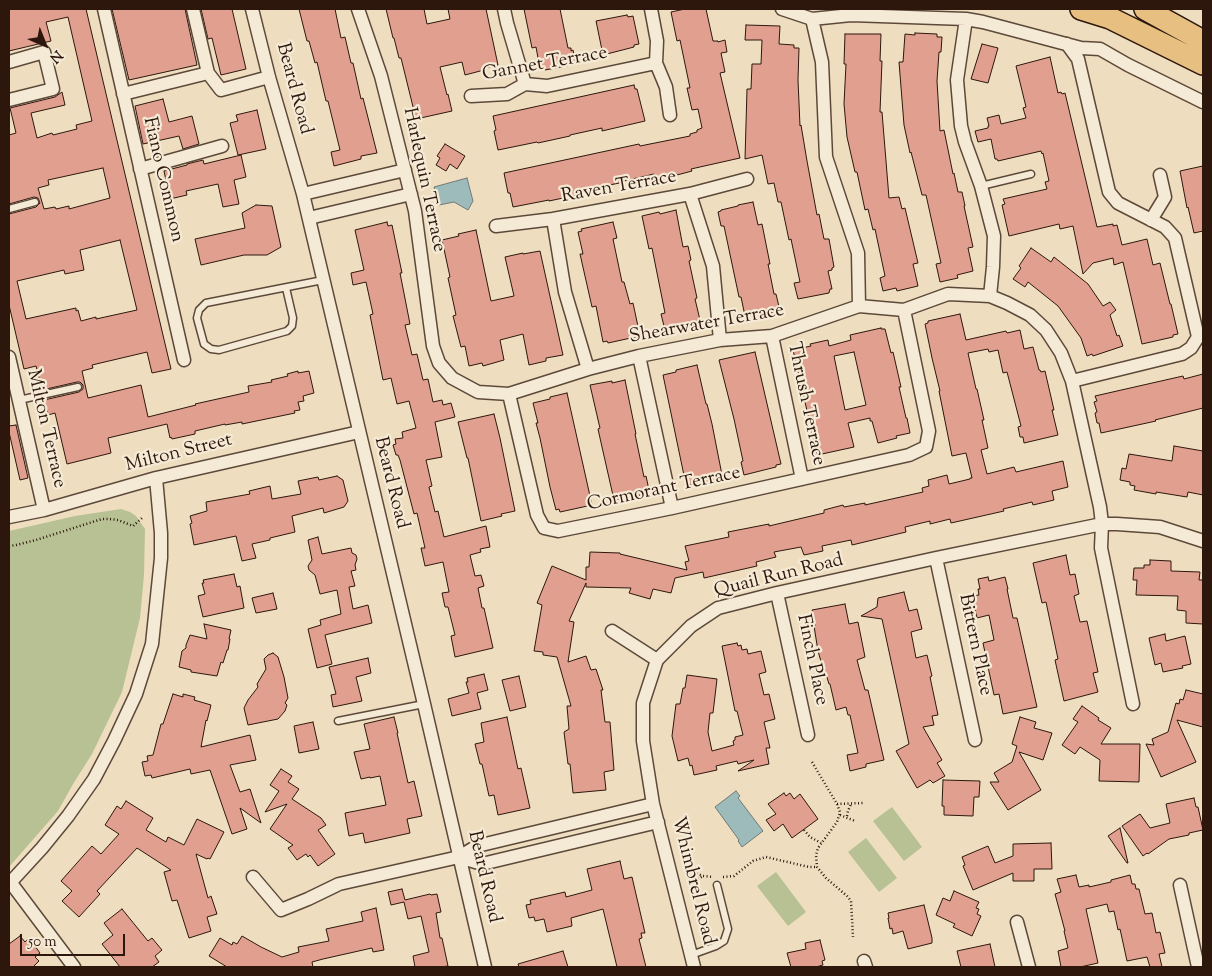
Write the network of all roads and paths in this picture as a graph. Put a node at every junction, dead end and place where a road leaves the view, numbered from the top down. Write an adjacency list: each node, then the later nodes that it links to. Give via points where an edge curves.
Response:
1 (104, 9): 20 (street, Fiano Common)
2 (193, 9): 17 (street)
3 (252, 9): 18 (street, Beard Road)
4 (358, 9): 27 (street, Harlequin Terrace, via 381,76)
5 (504, 9): 19 (street)
6 (651, 9): 15 (street, via 657,41)
7 (782, 9): 10 (street)
8 (1081, 9): 16 (highway, via 1110,18)
9 (1145, 9): 12 (highway)
10 (812, 19): 11 (street, via 851,15); 44 (street, via 822,62 826,157 858,253)
11 (966, 19): 13 (street); 31 (street, via 957,80 961,126)
12 (1203, 41)
13 (1068, 44): 23 (street, via 1100,49); 39 (street, via 1078,59 1109,192 1118,203)
14 (9, 62): 22 (street, via 44,52 52,89)
15 (656, 63): 19 (street, Gannet Terrace, via 547,86); 24 (street, via 666,87)
16 (1203, 64)
17 (208, 74): 18 (street, via 221,90); 20 (street)
18 (269, 77): 32 (street, Beard Road)
19 (525, 84): 21 (street, Gannet Terrace, via 507,94)
20 (123, 94): 26 (street, Fiano Common)
21 (471, 96)
22 (9, 100)
23 (1203, 102)
24 (670, 115)
25 (222, 146): 26 (street)
26 (140, 169): 50 (street, Fiano Common)
27 (405, 170): 32 (street); 33 (street, Harlequin Terrace)
28 (1031, 174): 31 (lane)
29 (1160, 175): 39 (street, via 1165,197)
30 (747, 179): 34 (street, Raven Terrace)
31 (981, 186): 43 (street, via 994,236)
32 (303, 194): 37 (street, Beard Road)
33 (410, 194): 37 (street); 51 (street, Harlequin Terrace, via 433,346)
34 (690, 194): 38 (street, Raven Terrace); 47 (street, via 713,266)
35 (35, 202): 36 (lane)
36 (9, 209)
37 (309, 218): 41 (street, Beard Road)
38 (553, 219): 40 (street, Raven Terrace); 52 (street, via 565,292)
39 (1151, 220): 53 (street, via 1165,227 1175,238 1198,337 1182,354)
40 (496, 226)
41 (323, 280): 42 (lane); 57 (street, Beard Road)
42 (286, 288): 42 (lane, via 206,303 197,318 204,344 219,350 287,332 293,318)
43 (990, 296): 45 (street, Shearwater Terrace, via 948,294); 53 (street, Shearwater Terrace, via 1030,315 1046,330 1061,353)
44 (859, 306): 45 (street, Shearwater Terrace); 46 (street, Shearwater Terrace)
45 (904, 310): 59 (street, Cormorant Terrace, via 929,431 926,447 908,455)
46 (772, 336): 47 (street, Shearwater Terrace); 59 (street, Thrush Terrace)
47 (720, 340): 48 (street, Shearwater Terrace)
48 (639, 356): 52 (street, Shearwater Terrace); 60 (street)
49 (9, 357): 56 (street, Milton Terrace)
50 (184, 360)
51 (439, 363): 55 (street, Shearwater Terrace, via 452,378 478,392)
52 (588, 369): 55 (street, Shearwater Terrace)
53 (1072, 380): 64 (street, Shearwater Terrace)
54 (78, 387): 56 (lane)
55 (509, 394): 60 (street, Cormorant Terrace, via 537,515 544,528 558,532)
56 (19, 400): 61 (street, Milton Terrace)
57 (359, 432): 58 (street, Milton Street); 71 (street, Beard Road)
58 (156, 478): 61 (street, Milton Street); 92 (street, via 161,558 152,644 136,694 94,778 68,816)
59 (802, 479): 60 (street, Cormorant Terrace)
60 (672, 508)
61 (44, 510): 62 (street, Milton Street)
62 (9, 517)
63 (142, 518): 66 (path, via 133,526 118,520 102,519)
64 (1102, 524): 65 (street, Quail Run Road, via 1160,527); 67 (street, Quail Run Road); 72 (street, Shearwater Terrace, via 1101,548)
65 (1203, 541)
66 (9, 546)
67 (936, 558): 68 (street, Quail Run Road); 75 (street, Bittern Place)
68 (777, 594): 70 (street, Quail Run Road, via 718,608 691,626); 74 (street, Finch Place)
69 (612, 631): 70 (street)
70 (657, 660): 78 (street, Quail Run Road, via 643,703 643,741)
71 (424, 704): 73 (lane); 87 (street, Beard Road)
72 (1133, 704)
73 (338, 721)
74 (808, 735)
75 (975, 740)
76 (812, 762): 79 (path)
77 (863, 803): 80 (path)
78 (653, 804): 84 (street, Whimbrel Road); 87 (street, via 477,846)
79 (837, 804): 80 (path); 81 (path)
80 (851, 804): 82 (path)
81 (840, 815): 82 (path); 86 (path)
82 (847, 817): 83 (path)
83 (854, 821)
84 (658, 822): 87 (street, via 482,864); 98 (street, Whimbrel Road)
85 (804, 830): 86 (path)
86 (821, 843): 88 (path, via 816,855)
87 (459, 857): 90 (street, via 339,884 281,910); 100 (street, Beard Road)
88 (817, 867): 91 (path, via 766,857 752,861 734,876); 97 (path, via 851,901)
89 (690, 871): 91 (path)
90 (253, 876)
91 (703, 876): 93 (path)
92 (10, 883): 99 (street)
93 (692, 883)
94 (717, 885): 98 (lane, via 728,929 724,941)
95 (1180, 885): 102 (street)
96 (1017, 922): 101 (street)
97 (854, 937)
98 (693, 961)
99 (74, 967)
100 (485, 967)
101 (1029, 967)
102 (1198, 967)

